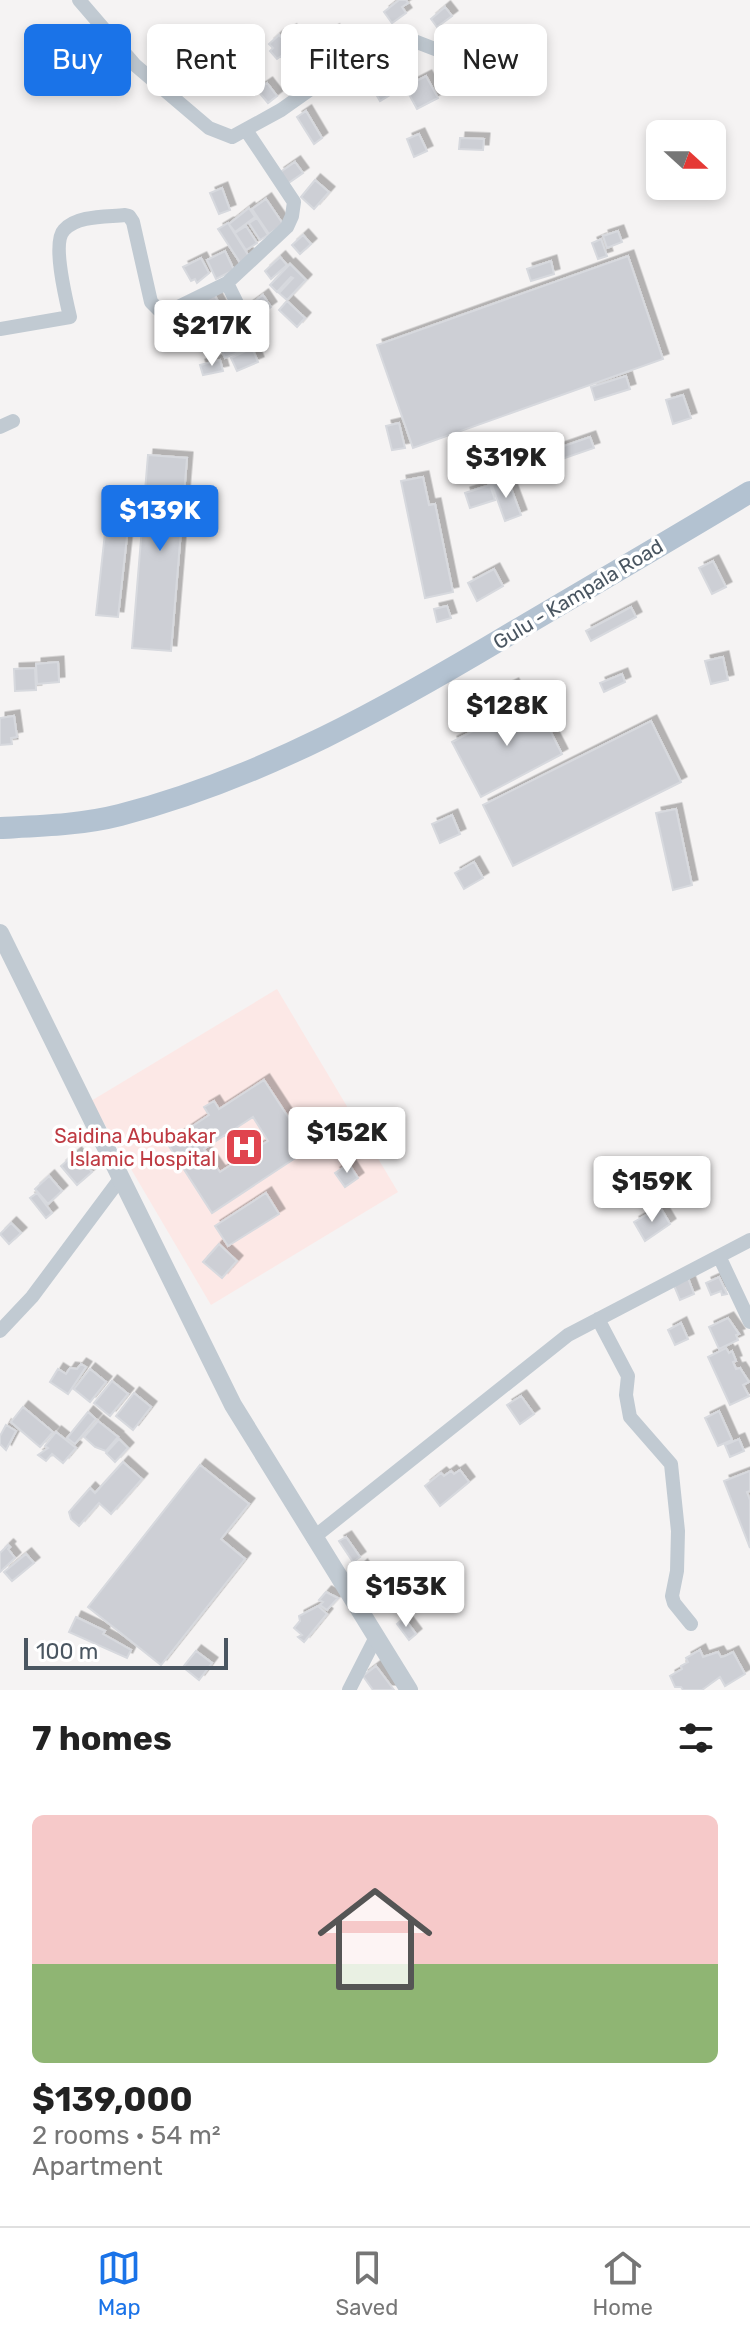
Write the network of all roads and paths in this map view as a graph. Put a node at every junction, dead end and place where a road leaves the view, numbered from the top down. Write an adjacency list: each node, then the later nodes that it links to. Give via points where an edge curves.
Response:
1 (79, 0): 3 (street, via 135,65 209,128 232,137)
2 (434, 49): 3 (street, via 395,39)
3 (246, 130): 4 (street, via 294,202 287,227)
4 (227, 283): 5 (street, via 172,310 159,310 151,302 131,218 92,218 63,230 60,241 70,317); 6 (street)
5 (0, 329)
6 (257, 344)
7 (750, 492): 8 (main road, Gulu - Kampala Road, via 427,684 281,758 120,815)
8 (0, 828)
9 (0, 933): 10 (street)
10 (120, 1179): 15 (street, via 32,1297); 16 (street, via 233,1405)
11 (750, 1240): 12 (street)
12 (719, 1256): 13 (street); 14 (street)
13 (598, 1319): 16 (street, via 556,1344); 17 (street, via 628,1376 630,1417 671,1464 678,1531 672,1596)
14 (750, 1322)
15 (0, 1331)
16 (313, 1538): 18 (street)
17 (691, 1624)
18 (376, 1637): 19 (street); 20 (street)
19 (349, 1690)
20 (409, 1690)

